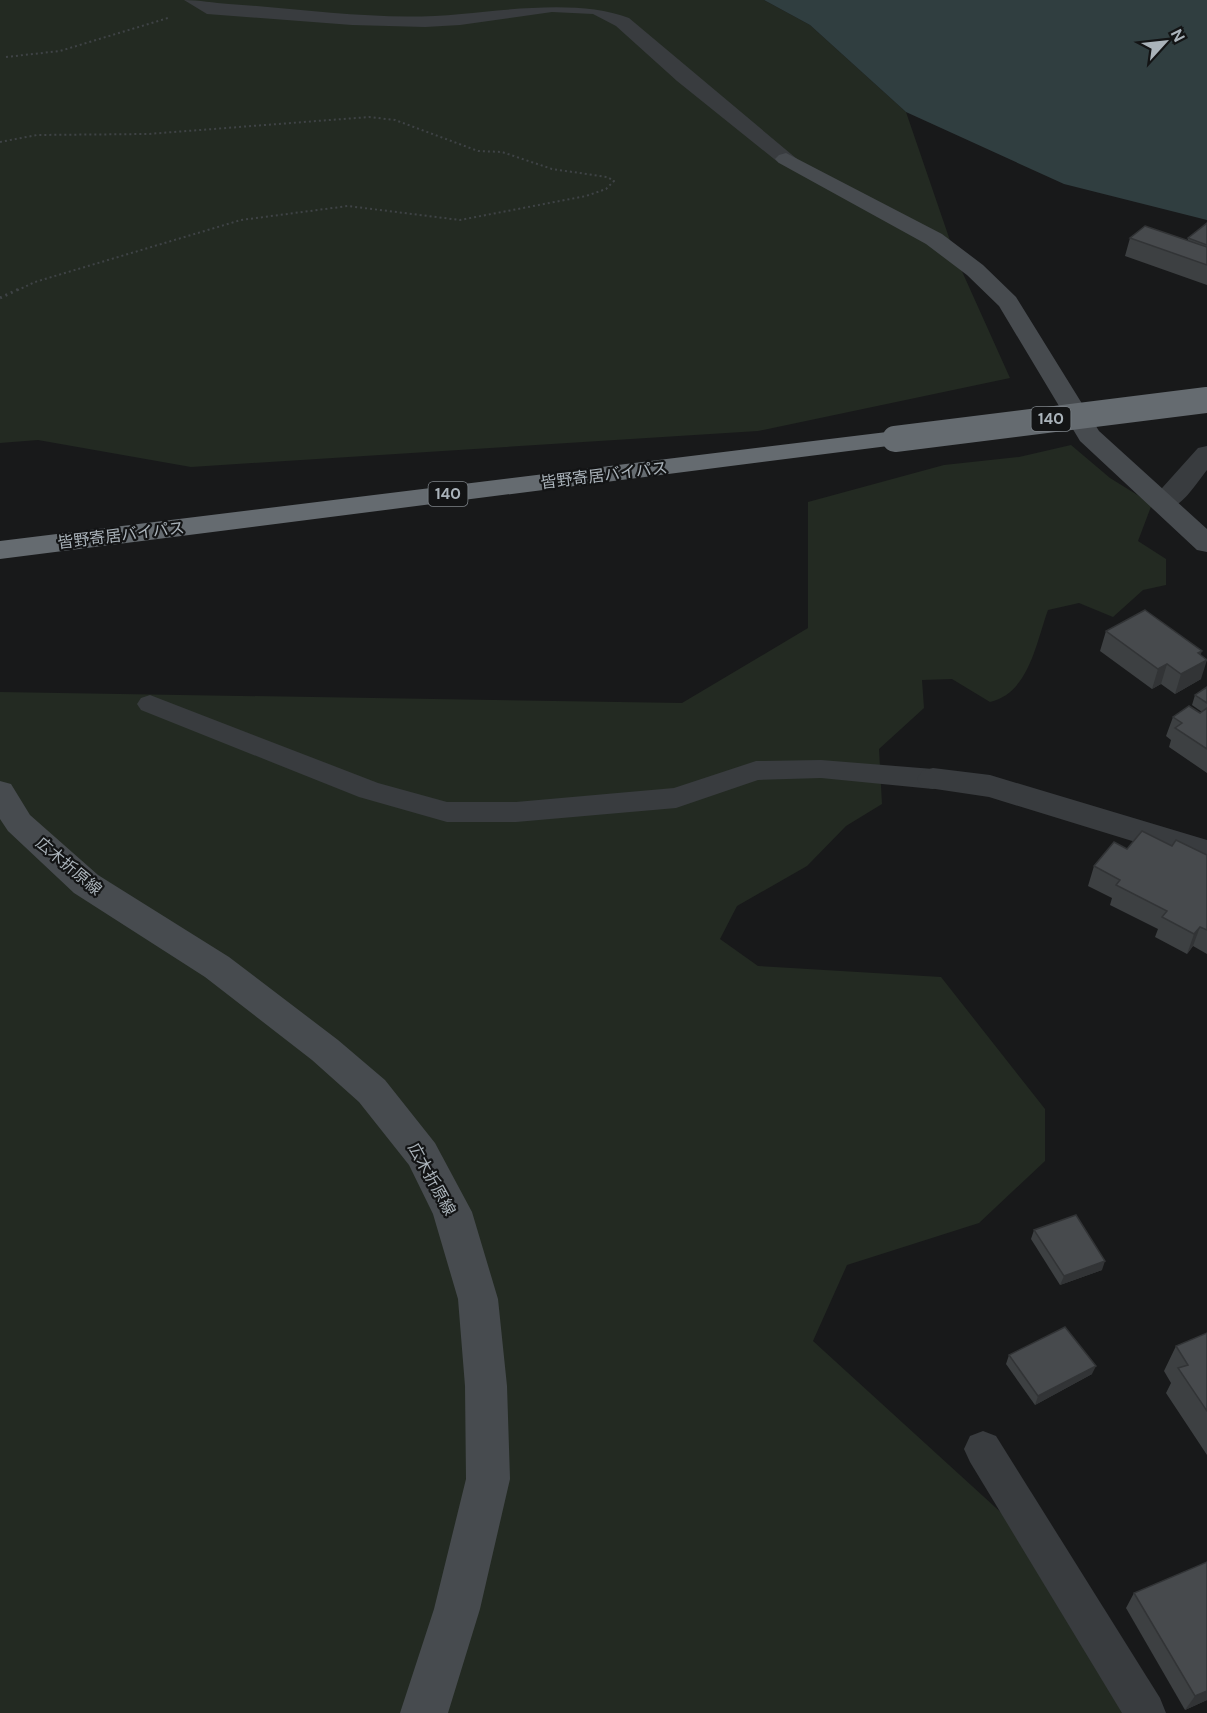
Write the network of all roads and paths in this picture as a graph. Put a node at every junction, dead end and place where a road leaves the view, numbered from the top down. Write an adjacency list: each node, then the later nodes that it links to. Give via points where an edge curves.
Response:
1 (200, 4): 2 (path, via 60,51); 4 (street, via 353,19 434,21 555,4 586,5 609,13)
2 (6, 57)
3 (0, 142): 5 (path, via 37,135 148,134 369,117 395,120 478,151 502,152 552,169 614,181 606,189 586,196 460,220 348,206 241,220 35,282)
4 (786, 159): 8 (main road, via 934,239 975,270 1008,302 1089,436)
5 (0, 297)
6 (1207, 400): 10 (highway, 皆野寄居バイパス / 140, bridge)
7 (1207, 454): 8 (street)
8 (1164, 503): 9 (main road)
9 (1207, 544)
10 (0, 550)
11 (150, 704): 12 (lane, via 369,790 447,812 516,813 676,798 756,771 821,769)
12 (933, 779): 14 (street, via 990,786)
13 (0, 792): 16 (main road, 広木折原線, via 19,823 86,884 217,967 372,1091 422,1154 452,1212 478,1299 486,1386 488,1479 457,1609)
14 (1207, 852)
15 (983, 1449): 17 (lane)
16 (424, 1713)
17 (1146, 1713)

